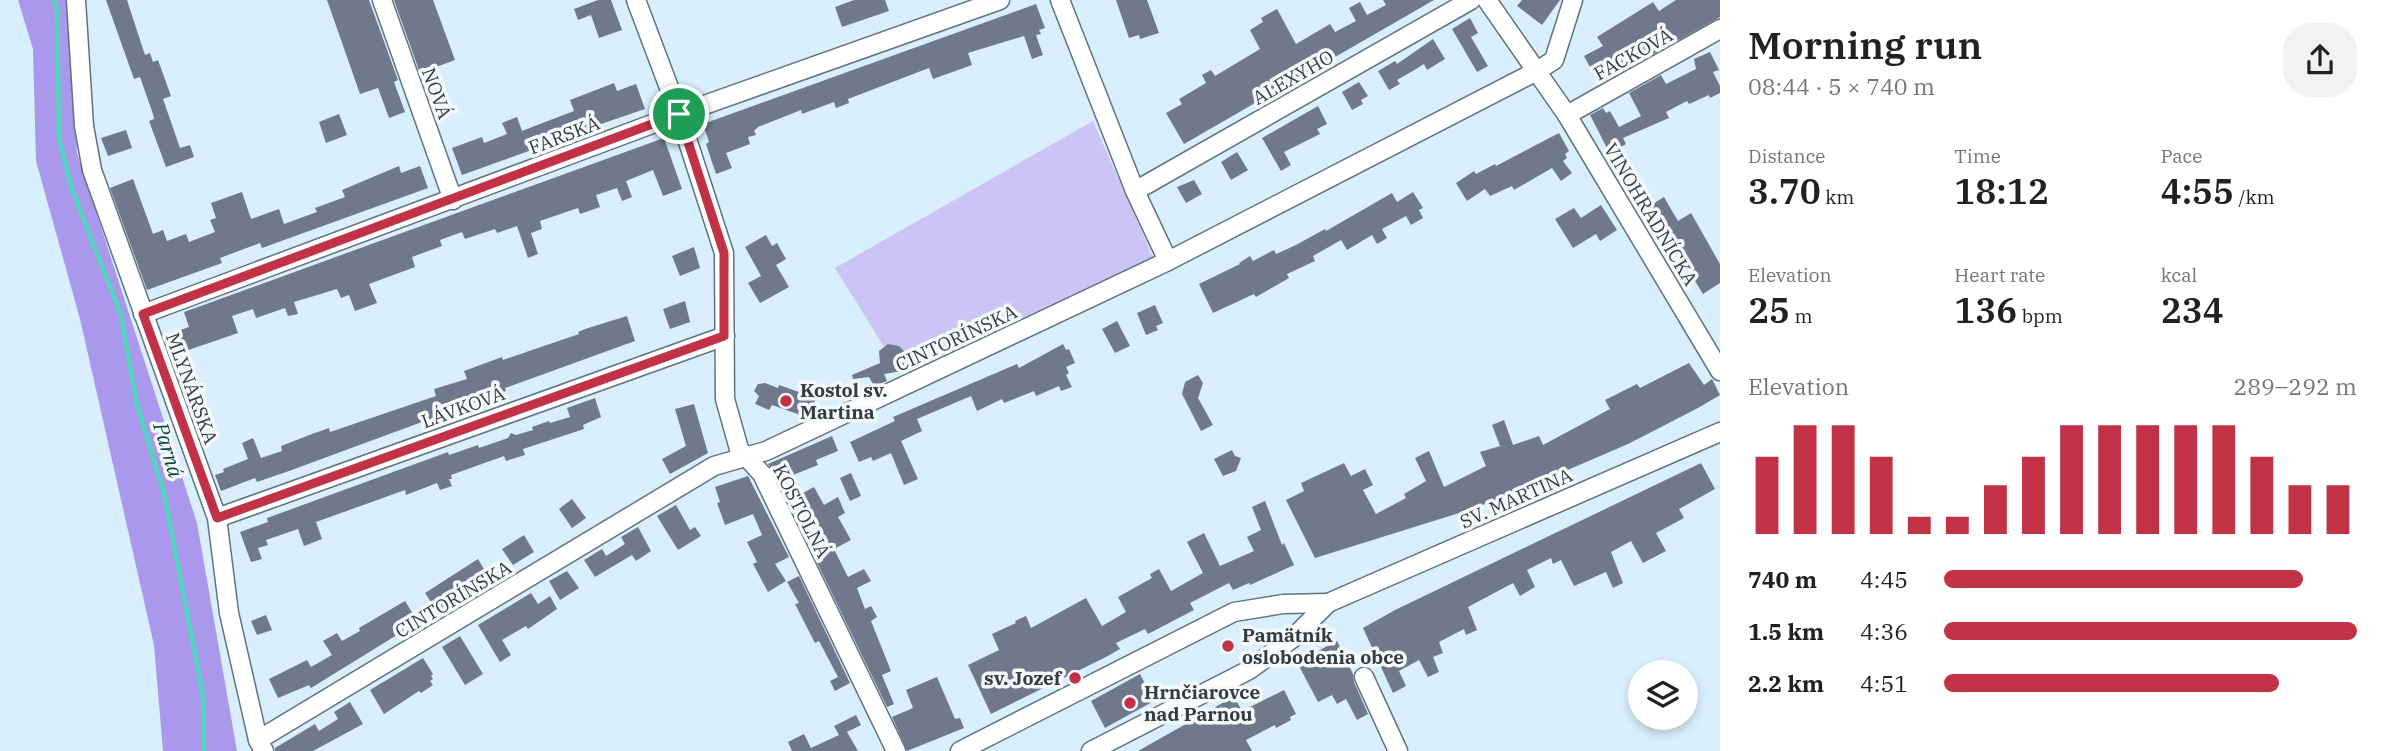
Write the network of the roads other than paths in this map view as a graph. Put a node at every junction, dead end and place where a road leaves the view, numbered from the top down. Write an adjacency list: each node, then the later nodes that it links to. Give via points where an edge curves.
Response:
1 (76, 0): 16 (street, MLYNÁRSKA, via 84,126 92,170)
2 (382, 0): 14 (street, NOVÁ)
3 (636, 0): 11 (street, KOSTOLNÁ)
4 (1000, 0): 11 (street, FARSKÁ)
5 (1060, 0): 13 (street)
6 (1471, 0): 13 (street, ALEXYHO)
7 (1487, 0): 10 (street)
8 (1573, 0): 10 (street, via 1554,60)
9 (1720, 29): 12 (street, FACKOVÁ)
10 (1537, 71): 12 (street, VINOHRADNÍCKA); 15 (street, CINTORÍNSKA)
11 (679, 114): 14 (street, FARSKÁ); 17 (street, KOSTOLNÁ, via 724,253)
12 (1567, 115): 18 (street, VINOHRADNÍCKA)
13 (1135, 191): 15 (street)
14 (453, 200): 16 (street, FARSKÁ)
15 (1168, 261): 20 (street, CINTORÍNSKA)
16 (143, 314): 21 (street, MLYNÁRSKA)
17 (724, 336): 20 (street, KOSTOLNÁ, via 725,398 738,449); 21 (street, LÁVKOVÁ)
18 (1720, 371)
19 (1720, 432): 22 (street, SV. MARTINA)
20 (747, 457): 26 (street, CINTORÍNSKA, via 714,466); 27 (street, KOSTOLNÁ, via 762,474)
21 (217, 518): 26 (street, MLYNÁRSKA, via 229,613)
22 (1328, 603): 23 (street, SV. MARTINA); 24 (street, SV. MARTINA)
23 (1283, 604): 24 (street, via 1293,616); 28 (street, SV. MARTINA, via 1234,612)
24 (1293, 638): 29 (street, SV. MARTINA, via 1250,670)
25 (1363, 677): 30 (street)
26 (261, 745)
27 (896, 751)
28 (960, 751)
29 (1091, 751)
30 (1398, 751)

